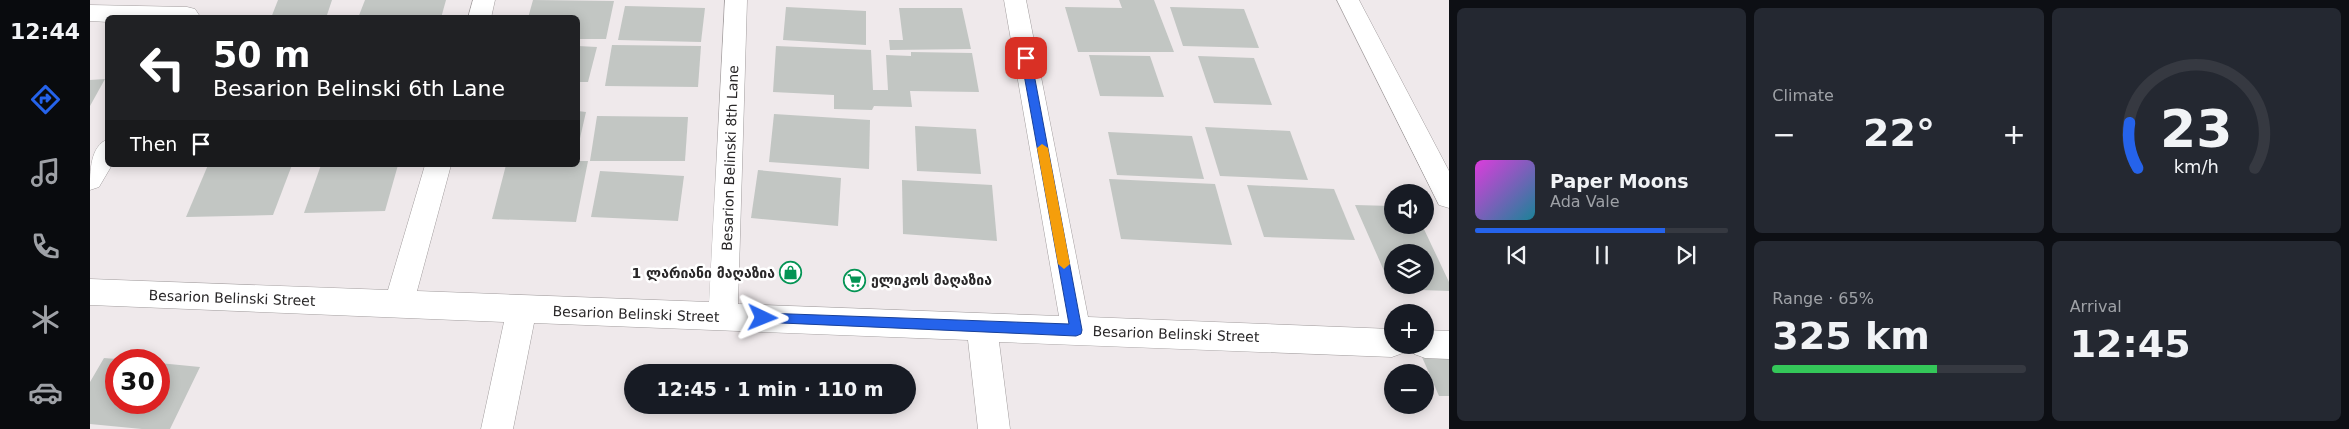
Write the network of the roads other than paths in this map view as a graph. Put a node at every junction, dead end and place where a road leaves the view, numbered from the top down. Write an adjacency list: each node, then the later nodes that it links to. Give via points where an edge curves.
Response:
1 (484, 0): 7 (street)
2 (736, 0): 15 (street, Besarion Belinski 8th Lane)
3 (1015, 0): 17 (street)
4 (1348, 0): 11 (street)
5 (190, 11): 6 (street)
6 (90, 13)
7 (480, 15)
8 (105, 154): 10 (street)
9 (437, 167): 13 (street)
10 (90, 179)
11 (1449, 197)
12 (90, 292): 13 (street, Besarion Belinski Street)
13 (399, 304): 14 (street, Besarion Belinski Street)
14 (522, 309): 15 (street, Besarion Belinski Street); 21 (street)
15 (723, 317): 16 (street, Besarion Belinski Street)
16 (982, 327): 17 (street, Besarion Belinski Street); 22 (street)
17 (1076, 330): 18 (street, Besarion Belinski Street)
18 (1384, 342)
19 (1434, 344): 20 (street)
20 (1449, 345)
21 (496, 429)
22 (994, 429)

